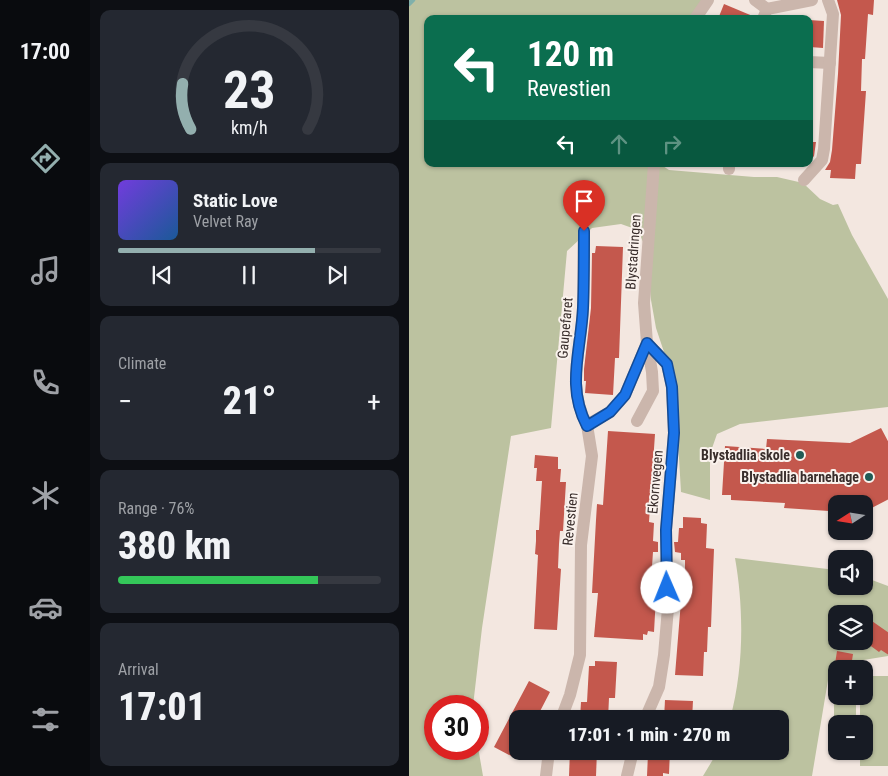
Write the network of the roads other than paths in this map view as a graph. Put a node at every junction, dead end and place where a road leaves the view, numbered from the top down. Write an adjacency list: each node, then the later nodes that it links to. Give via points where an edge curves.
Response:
1 (708, 0): 6 (street)
2 (755, 0): 5 (street)
3 (812, 0): 5 (street)
4 (828, 0): 8 (street, via 833,14)
5 (765, 14)
6 (698, 15)
7 (813, 62): 8 (street)
8 (830, 63): 10 (street, via 822,160)
9 (654, 167): 12 (street, Blystadringen, via 657,193 644,303)
10 (804, 180)
11 (584, 231): 14 (street, Gaupefaret, via 583,310 575,386 580,412)
12 (647, 343): 13 (street, Blystadringen, via 653,391); 14 (street, via 625,395 610,412); 16 (street, Ekornvegen, via 667,364 672,387 674,433 666,530 668,608 664,655 659,688)
13 (637, 421)
14 (587, 426): 15 (street, Revestien, via 592,456 581,545 580,655)
15 (564, 710)
16 (649, 710)
17 (548, 760): 19 (street)
18 (631, 760): 20 (street)
19 (546, 776)
20 (627, 776)

